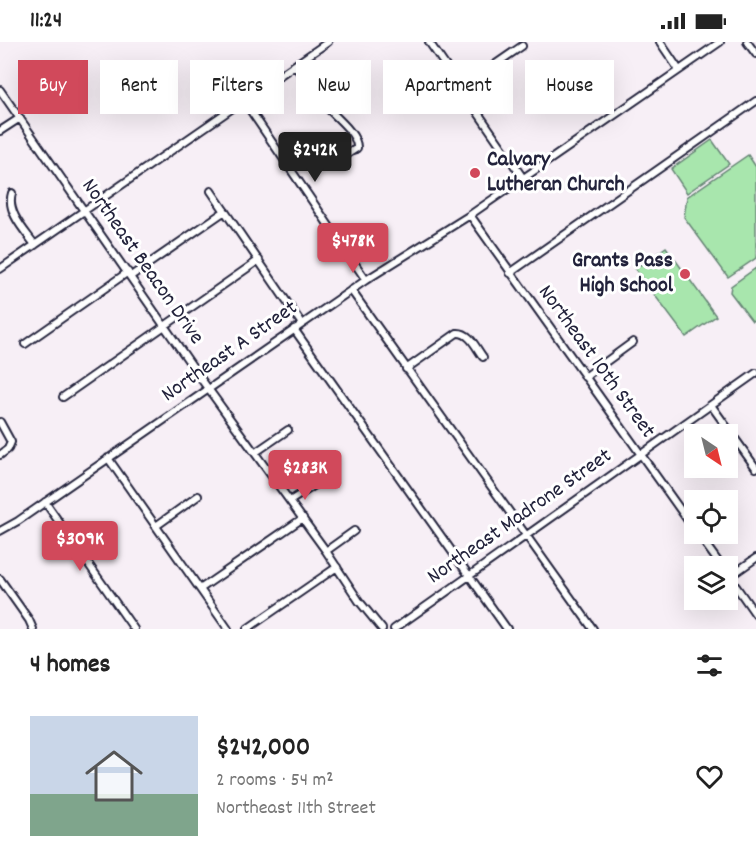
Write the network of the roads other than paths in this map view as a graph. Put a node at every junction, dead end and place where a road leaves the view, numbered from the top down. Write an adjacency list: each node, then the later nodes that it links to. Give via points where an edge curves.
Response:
1 (328, 42): 10 (street)
2 (429, 42): 8 (street)
3 (660, 42): 11 (street)
4 (720, 42): 11 (street, Northeast A Street)
5 (747, 42): 7 (street)
6 (522, 46): 9 (street)
7 (756, 54)
8 (442, 60)
9 (502, 60)
10 (295, 65): 12 (street); 20 (street, via 357,143 357,148)
11 (679, 70): 21 (street, Northeast A Street)
12 (284, 73)
13 (0, 90): 18 (street, Northeast Beacon Drive)
14 (756, 101): 30 (street)
15 (225, 114): 24 (street)
16 (253, 114): 32 (street)
17 (479, 114): 21 (street)
18 (20, 118): 19 (street); 24 (street, Northeast Beacon Drive)
19 (0, 131)
20 (340, 159)
21 (523, 178): 26 (street, Northeast A Street)
22 (211, 191): 25 (street)
23 (12, 193): 27 (street, via 12,210)
24 (85, 210): 27 (street); 31 (street, Northeast Beacon Drive)
25 (225, 211): 28 (street); 31 (street)
26 (470, 214): 30 (street, Northeast 10th Street); 32 (street, Northeast A Street)
27 (35, 245): 29 (street)
28 (259, 260): 34 (street); 35 (street)
29 (0, 269)
30 (510, 273): 42 (street, Northeast 10th Street)
31 (129, 274): 35 (street, Northeast Beacon Drive); 38 (street)
32 (366, 280): 33 (street, Northeast A Street)
33 (351, 290): 34 (street, Northeast A Street); 40 (street)
34 (302, 324): 36 (street, Northeast A Street)
35 (165, 326): 43 (street, Northeast Beacon Drive); 44 (street)
36 (294, 329): 43 (street, Northeast A Street); 67 (street)
37 (633, 342): 42 (street)
38 (25, 344)
39 (483, 357): 40 (street, via 462,332)
40 (406, 369): 62 (street)
41 (756, 373): 45 (street, Northeast Madrone Street)
42 (585, 377): 50 (street, Northeast 10th Street)
43 (209, 388): 48 (street, Northeast Beacon Drive); 51 (street, Northeast A Street)
44 (63, 397)
45 (711, 405): 50 (street, Northeast Madrone Street); 52 (street)
46 (0, 422): 49 (street, via 11,442)
47 (288, 430): 48 (street)
48 (256, 452): 55 (street, Northeast Beacon Drive)
49 (0, 455)
50 (640, 455): 57 (street, Northeast 10th Street); 62 (street, Northeast Madrone Street)
51 (108, 458): 56 (street, Northeast A Street); 59 (street)
52 (756, 468)
53 (318, 483): 55 (street)
54 (198, 496): 59 (street)
55 (290, 501): 58 (street, Northeast Beacon Drive)
56 (45, 502): 60 (street, Northeast A Street); 73 (street)
57 (684, 515)
58 (303, 518): 63 (street, Northeast Beacon Drive); 69 (street)
59 (156, 526): 69 (street)
60 (0, 531)
61 (354, 531): 63 (street)
62 (526, 534): 67 (street, Northeast Madrone Street); 79 (street)
63 (326, 551): 65 (street, Northeast Beacon Drive)
64 (756, 558): 66 (street)
65 (337, 567): 75 (street); 76 (street, Northeast Beacon Drive)
66 (738, 570)
67 (469, 575): 77 (street, Northeast Madrone Street); 78 (street)
68 (0, 579): 72 (street)
69 (200, 589): 74 (street)
70 (738, 590): 71 (street)
71 (756, 615)
72 (33, 629)
73 (134, 629)
74 (228, 629)
75 (247, 629)
76 (382, 629)
77 (394, 629)
78 (507, 629)
79 (593, 629)

